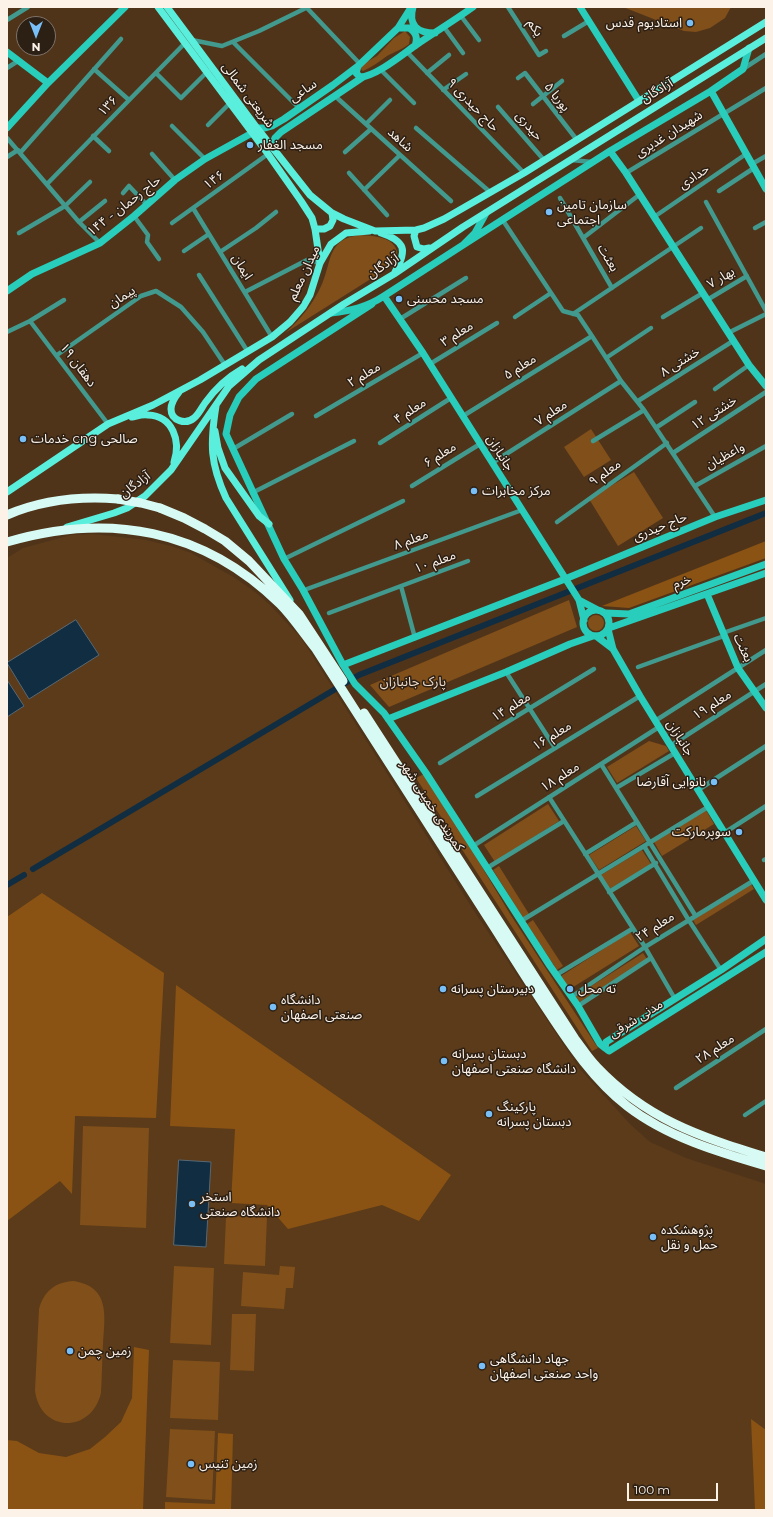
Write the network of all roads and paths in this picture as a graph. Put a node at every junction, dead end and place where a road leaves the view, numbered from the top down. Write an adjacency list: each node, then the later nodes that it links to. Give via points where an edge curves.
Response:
1 (28, 7): 11 (street)
2 (125, 7): 45 (street)
3 (158, 7): 21 (main road, شریعتی شمالی)
4 (167, 7): 21 (main road, شریعتی شمالی)
5 (412, 7): 15 (street); 16 (street, via 411,15 416,29)
6 (473, 7): 10 (street, ساعی)
7 (508, 7): 25 (street, یکم, via 539,55)
8 (580, 7): 12 (street)
9 (308, 8): 22 (street); 32 (street)
10 (461, 16): 14 (street, ساعی); 20 (street)
11 (7, 20)
12 (589, 21): 17 (street); 54 (street)
13 (766, 22): 54 (main road, آزادگان)
14 (444, 27): 16 (street, ساعی); 28 (street)
15 (398, 28): 23 (street, via 409,28 416,33); 32 (street, ساعی)
16 (435, 33): 23 (street, ساعی)
17 (564, 36)
18 (121, 38): 34 (street)
19 (766, 38): 24 (main road, آزادگان)
20 (479, 40)
21 (189, 41): 22 (street, via 222,46); 37 (main road, شریعتی شمالی); 38 (street, ۱۳۶); 69 (main road, شریعتی شمالی)
22 (233, 42): 59 (street)
23 (415, 46): 27 (street, ساعی)
24 (749, 48): 36 (street); 86 (main road, آزادگان)
25 (546, 51)
26 (7, 52): 31 (street)
27 (407, 52): 35 (street, ساعی); 39 (street, حاج حیدری ۹)
28 (463, 53)
29 (766, 54): 36 (street)
30 (450, 55): 39 (street)
31 (18, 60): 33 (street); 45 (street)
32 (359, 65): 41 (street, ساعی); 42 (street, via 356,73)
33 (7, 68)
34 (94, 69): 52 (street); 74 (street)
35 (380, 69): 42 (street, ساعی); 56 (street)
36 (743, 69): 49 (street)
37 (207, 72): 38 (street, via 181,98); 55 (main road, شریعتی شمالی)
38 (156, 73): 52 (street, ۱۳۶)
39 (427, 74): 48 (street, حاج حیدری ۹)
40 (466, 74): 48 (street)
41 (344, 76): 46 (street, via 349,79); 59 (street, ساعی)
42 (363, 77): 46 (street, ساعی)
43 (518, 78): 51 (street, پوریا ۵, via 525,73)
44 (562, 81): 51 (street)
45 (48, 83): 66 (street)
46 (350, 84): 50 (street, ساعی)
47 (766, 88): 60 (street, شهیدان غدیری)
48 (443, 90): 89 (street, حاج حیدری ۹)
49 (711, 91): 60 (street); 76 (street)
50 (335, 96): 62 (street, شاهد); 65 (street, ساعی)
51 (543, 96): 57 (street); 72 (street, پوریا ۵)
52 (129, 100): 70 (street, ۱۳۶)
53 (390, 100): 62 (street)
54 (639, 101): 72 (main road, آزادگان)
55 (230, 103): 63 (street); 69 (main road, شریعتی شمالی)
56 (414, 103)
57 (533, 104)
58 (498, 107): 85 (street, حیدری)
59 (299, 108): 61 (street, ساعی)
60 (723, 114): 80 (street); 91 (street, شهیدان غدیری)
61 (284, 119): 65 (street); 69 (street, ساعی, via 272,126)
62 (366, 124): 68 (street, شاهد)
63 (208, 125)
64 (172, 126): 84 (street)
65 (289, 126): 73 (street, ساعی, via 275,138)
66 (7, 128)
67 (416, 128): 98 (street)
68 (371, 129): 77 (street); 81 (street, شاهد)
69 (255, 130): 73 (main road, شریعتی شمالی); 79 (main road, شریعتی شمالی); 84 (street, حاج رحمان - ۱۴۴)
70 (93, 136): 75 (street); 94 (street, ۱۳۶)
71 (7, 138): 74 (street)
72 (577, 140): 85 (main road, آزادگان)
73 (272, 146): 110 (main road, شریعتی شمالی, via 310,195)
74 (19, 151): 83 (street); 94 (street)
75 (109, 151)
76 (610, 151): 87 (street); 91 (street)
77 (345, 152)
78 (152, 154): 92 (street)
79 (268, 154): 108 (street, ۱۴۶); 121 (main road, شریعتی شمالی, via 302,201)
80 (746, 154): 88 (street); 114 (street, حدادی)
81 (400, 155): 96 (street); 104 (street, شاهد)
82 (766, 156): 88 (street)
83 (7, 157)
84 (205, 159): 92 (street, حاج رحمان - ۱۴۴)
85 (544, 160): 89 (main road, آزادگان)
86 (569, 160): 87 (street); 102 (main road, آزادگان)
87 (592, 162): 115 (street)
88 (753, 166): 95 (street); 97 (street)
89 (527, 171): 98 (main road, آزادگان); 102 (main road, via 539,168 541,173 512,193)
90 (349, 173): 96 (street)
91 (626, 174): 100 (street)
92 (175, 180): 106 (street, حاج رحمان - ۱۴۴)
93 (90, 182): 107 (street)
94 (46, 184): 107 (street)
95 (766, 189)
96 (364, 190): 112 (street)
97 (718, 191)
98 (490, 192): 123 (main road, آزادگان, via 444,219)
99 (123, 193): 106 (street, via 129,186)
100 (639, 195): 114 (street); 126 (street)
101 (560, 198): 126 (street, بعثت)
102 (508, 199): 111 (main road, آزادگان)
103 (105, 201): 116 (street)
104 (451, 201)
105 (706, 202): 137 (street)
106 (147, 204): 113 (street, حاج رحمان - ۱۴۴)
107 (65, 206): 116 (street); 124 (street)
108 (193, 208): 118 (street, ۱۴۶); 125 (street, ایمان)
109 (276, 212): 132 (street)
110 (332, 213): 121 (main road, via 333,220 330,226); 122 (main road, شریعتی شمالی)
111 (486, 213): 128 (street, via 475,232); 129 (main road, آزادگان)
112 (387, 215)
113 (134, 216): 127 (street, حاج رحمان - ۱۴۴); 133 (street, via 148,236 147,242)
114 (654, 217): 130 (street)
115 (502, 219): 128 (street); 142 (street)
116 (79, 222): 127 (street)
117 (766, 222): 120 (street)
118 (172, 223)
119 (700, 228): 130 (street)
120 (755, 228)
121 (315, 229): 134 (main road, شریعتی شمالی)
122 (375, 230): 123 (main road, آزادگان); 134 (main road, میدان معلم, via 346,233 331,244); 135 (main road, میدان معلم, via 400,243 402,259)
123 (416, 230): 129 (main road, via 416,247)
124 (19, 233)
125 (209, 234): 131 (street); 132 (street, ایمان)
126 (583, 238): 139 (street, بعثت)
127 (100, 243): 140 (street, حاج رحمان - ۱۴۴, via 32,274)
128 (463, 245): 143 (street)
129 (431, 248): 135 (main road, آزادگان)
130 (674, 248): 139 (street); 144 (street)
131 (184, 251)
132 (220, 252): 141 (street, ایمان)
133 (158, 259)
134 (320, 263): 141 (street, via 307,260); 159 (main road, میدان معلم, via 310,295 303,307)
135 (394, 274): 148 (main road, آزادگان)
136 (199, 275): 161 (street)
137 (747, 276): 144 (street, بهار ۷); 147 (street)
138 (466, 278): 152 (street)
139 (612, 288): 149 (street)
140 (7, 292)
141 (245, 292): 159 (street, ایمان)
142 (551, 293): 149 (street, via 563,311); 150 (street)
143 (384, 296): 146 (street); 152 (street, جانبازان)
144 (705, 297): 151 (street, بهار ۷); 157 (street)
145 (64, 300): 153 (street)
146 (372, 304): 148 (street, via 349,312); 192 (street, via 256,379 239,397 230,415 226,434)
147 (766, 312): 157 (street)
148 (331, 313): 165 (main road, آزادگان)
149 (574, 314): 158 (street, via 578,315)
150 (515, 317)
151 (663, 317)
152 (400, 319): 162 (street, جانبازان)
153 (30, 320): 156 (street); 163 (street, دهقان ۱۹)
154 (497, 323): 166 (street, معلم ۳)
155 (651, 328): 164 (street)
156 (7, 332)
157 (728, 333): 160 (street)
158 (590, 336): 164 (street); 181 (street, معلم ۵)
159 (272, 337): 161 (main road)
160 (733, 341): 168 (street); 175 (street, خشتی ۸)
161 (248, 352): 167 (main road)
162 (423, 353): 166 (street, جانبازان); 180 (street, معلم ۲)
163 (57, 355): 167 (street, پیمان, via 141,296 156,291 181,307 203,332); 184 (street, دهقان ۱۹)
164 (606, 358): 169 (street)
165 (259, 360): 172 (main road, via 226,380 190,421 177,420 172,414 172,403); 177 (main road, آزادگان, via 229,386)
166 (430, 364): 174 (street, جانبازان)
167 (225, 365): 172 (main road)
168 (749, 366): 170 (street); 171 (street)
169 (621, 381): 175 (street); 194 (street, معلم ۷)
170 (766, 386)
171 (715, 389)
172 (180, 391): 183 (main road)
173 (766, 392): 193 (street, خشتی ۱۲)
174 (451, 398): 181 (street, جانبازان); 188 (street, معلم ۴)
175 (638, 401): 178 (street)
176 (695, 402): 185 (street)
177 (217, 403): 182 (main road); 195 (main road, آزادگان)
178 (644, 410): 185 (street); 187 (street)
179 (292, 414): 192 (street)
180 (316, 416)
181 (463, 416): 190 (street, جانبازان)
182 (214, 417): 206 (main road, via 218,448 225,468 259,516); 221 (main road, via 212,448 215,471 220,484 229,503)
183 (123, 418): 184 (main road); 195 (main road, via 155,416 169,425 176,437 177,445)
184 (108, 424): 198 (main road)
185 (657, 427): 189 (street)
186 (354, 441): 199 (street)
187 (593, 441)
188 (380, 443)
189 (667, 443): 193 (street); 205 (street, معلم ۹)
190 (480, 444): 194 (street, جانبازان); 196 (street, معلم ۶)
191 (766, 446): 197 (street, واعظیان)
192 (232, 449): 199 (street)
193 (673, 453): 197 (street)
194 (492, 463): 202 (street, جانبازان)
195 (171, 470): 207 (main road, آزادگان, via 145,496 126,508 98,519)
196 (412, 486)
197 (695, 486): 204 (street)
198 (7, 492)
199 (252, 493): 206 (street)
200 (766, 500): 204 (street, حاج حیدری)
201 (403, 501): 209 (street)
202 (522, 510): 213 (street, جانبازان); 215 (street, معلم ۸)
203 (7, 515): 221 (highway, کمربندی خمینی شهر, bridge, via 54,501 96,498 118,499 160,508 225,541)
204 (715, 517): 213 (street, حاج حیدری)
205 (557, 522)
206 (269, 524): 209 (street)
207 (41, 533): 208 (highway, کمربندی خمینی شهر); 236 (highway, کمربندی خمینی شهر, via 74,529 136,530 172,538 204,550 252,579 281,605 316,650)
208 (7, 542)
209 (284, 559): 236 (street, via 303,590)
210 (468, 561): 214 (street, معلم ۱۰)
211 (766, 564): 222 (street, خرم)
212 (766, 573): 216 (street, خرم)
213 (565, 579): 217 (street, جانبازان); 228 (street, حاج حیدری)
214 (401, 586): 219 (street, معلم ۱۰); 228 (street)
215 (307, 589)
216 (707, 594): 222 (street, خرم); 226 (street, بعثت)
217 (579, 600): 218 (street); 224 (street)
218 (598, 610): 220 (street); 224 (street, via 586,614)
219 (329, 613)
220 (606, 613): 222 (street, خرم); 225 (street)
221 (299, 614): 236 (highway, کمربندی خمینی شهر)
222 (631, 617): 225 (street, خرم)
223 (766, 618): 226 (street)
224 (584, 623): 227 (street, via 589,634); 229 (street)
225 (608, 628): 227 (street, via 602,635); 230 (street)
226 (724, 634): 232 (street); 233 (street, بعثت)
227 (595, 636): 229 (street); 230 (street)
228 (415, 638): 236 (street, حاج حیدری)
229 (570, 644): 235 (street)
230 (613, 649): 239 (street, جانبازان)
231 (766, 650): 233 (street, معلم ۱۸)
232 (638, 667)
233 (738, 668): 238 (street, بعثت); 244 (street, معلم ۱۸)
234 (594, 670): 240 (street, معلم ۱۴)
235 (506, 672): 240 (street); 243 (street)
236 (341, 673): 242 (highway, کمربندی خمینی شهر); 243 (street)
237 (766, 684): 238 (street, معلم ۱۹)
238 (754, 691): 241 (street, بعثت); 245 (street, معلم ۱۹)
239 (640, 696): 244 (street, جانبازان); 247 (street, معلم ۱۶)
240 (529, 708): 247 (street); 249 (street, معلم ۱۴)
241 (766, 708)
242 (364, 718): 288 (highway, کمربندی خمینی شهر, via 575,1039 595,1065 631,1098 656,1115 705,1137); 289 (highway, کمربندی خمینی شهر, via 539,998 569,1043 607,1089 628,1106 673,1134)
243 (388, 719): 261 (street)
244 (657, 724): 245 (street, جانبازان); 250 (street, معلم ۱۸)
245 (670, 746): 248 (street, جانبازان)
246 (766, 746): 252 (street)
247 (555, 748): 253 (street, معلم ۱۶)
248 (675, 753): 251 (street); 252 (street, جانبازان)
249 (440, 763)
250 (601, 764): 251 (street); 254 (street, معلم ۱۸)
251 (616, 788): 258 (street)
252 (698, 790): 256 (street, جانبازان)
253 (477, 796)
254 (549, 797): 257 (street); 261 (street, معلم ۱۸)
255 (766, 806): 259 (street)
256 (708, 807): 259 (street, جانبازان); 260 (street)
257 (564, 821): 263 (street); 265 (street)
258 (637, 822): 260 (street); 263 (street)
259 (724, 833): 267 (street, جانبازان)
260 (650, 843): 262 (street); 270 (street)
261 (474, 846): 265 (street)
262 (644, 846): 264 (street); 266 (street)
263 (585, 854): 266 (street)
264 (656, 864): 268 (street); 271 (street)
265 (488, 868): 272 (street)
266 (598, 875): 268 (street); 272 (street)
267 (753, 880): 269 (street, جانبازان); 270 (street, معلم ۲۴)
268 (609, 892): 273 (street)
269 (766, 900)
270 (695, 915): 271 (street, معلم ۲۴)
271 (688, 919): 275 (street, معلم ۲۴); 278 (street)
272 (521, 921): 279 (street)
273 (632, 929): 275 (street); 279 (street)
274 (766, 939): 278 (street, مدنی شرقی)
275 (645, 947): 277 (street); 280 (street, معلم ۲۴)
276 (766, 952): 284 (street, مدنی شرقی, via 609,1051)
277 (651, 958): 281 (street); 282 (street)
278 (721, 970): 281 (street, مدنی شرقی)
279 (556, 975): 280 (street)
280 (571, 996): 282 (street)
281 (675, 999): 284 (street, مدنی شرقی, via 606,1042)
282 (578, 1006): 284 (street, via 600,1044)
283 (766, 1029): 285 (street, معلم ۲۸)
284 (605, 1048)
285 (676, 1088)
286 (766, 1101): 287 (street)
287 (745, 1115)
288 (766, 1157)
289 (766, 1166)

